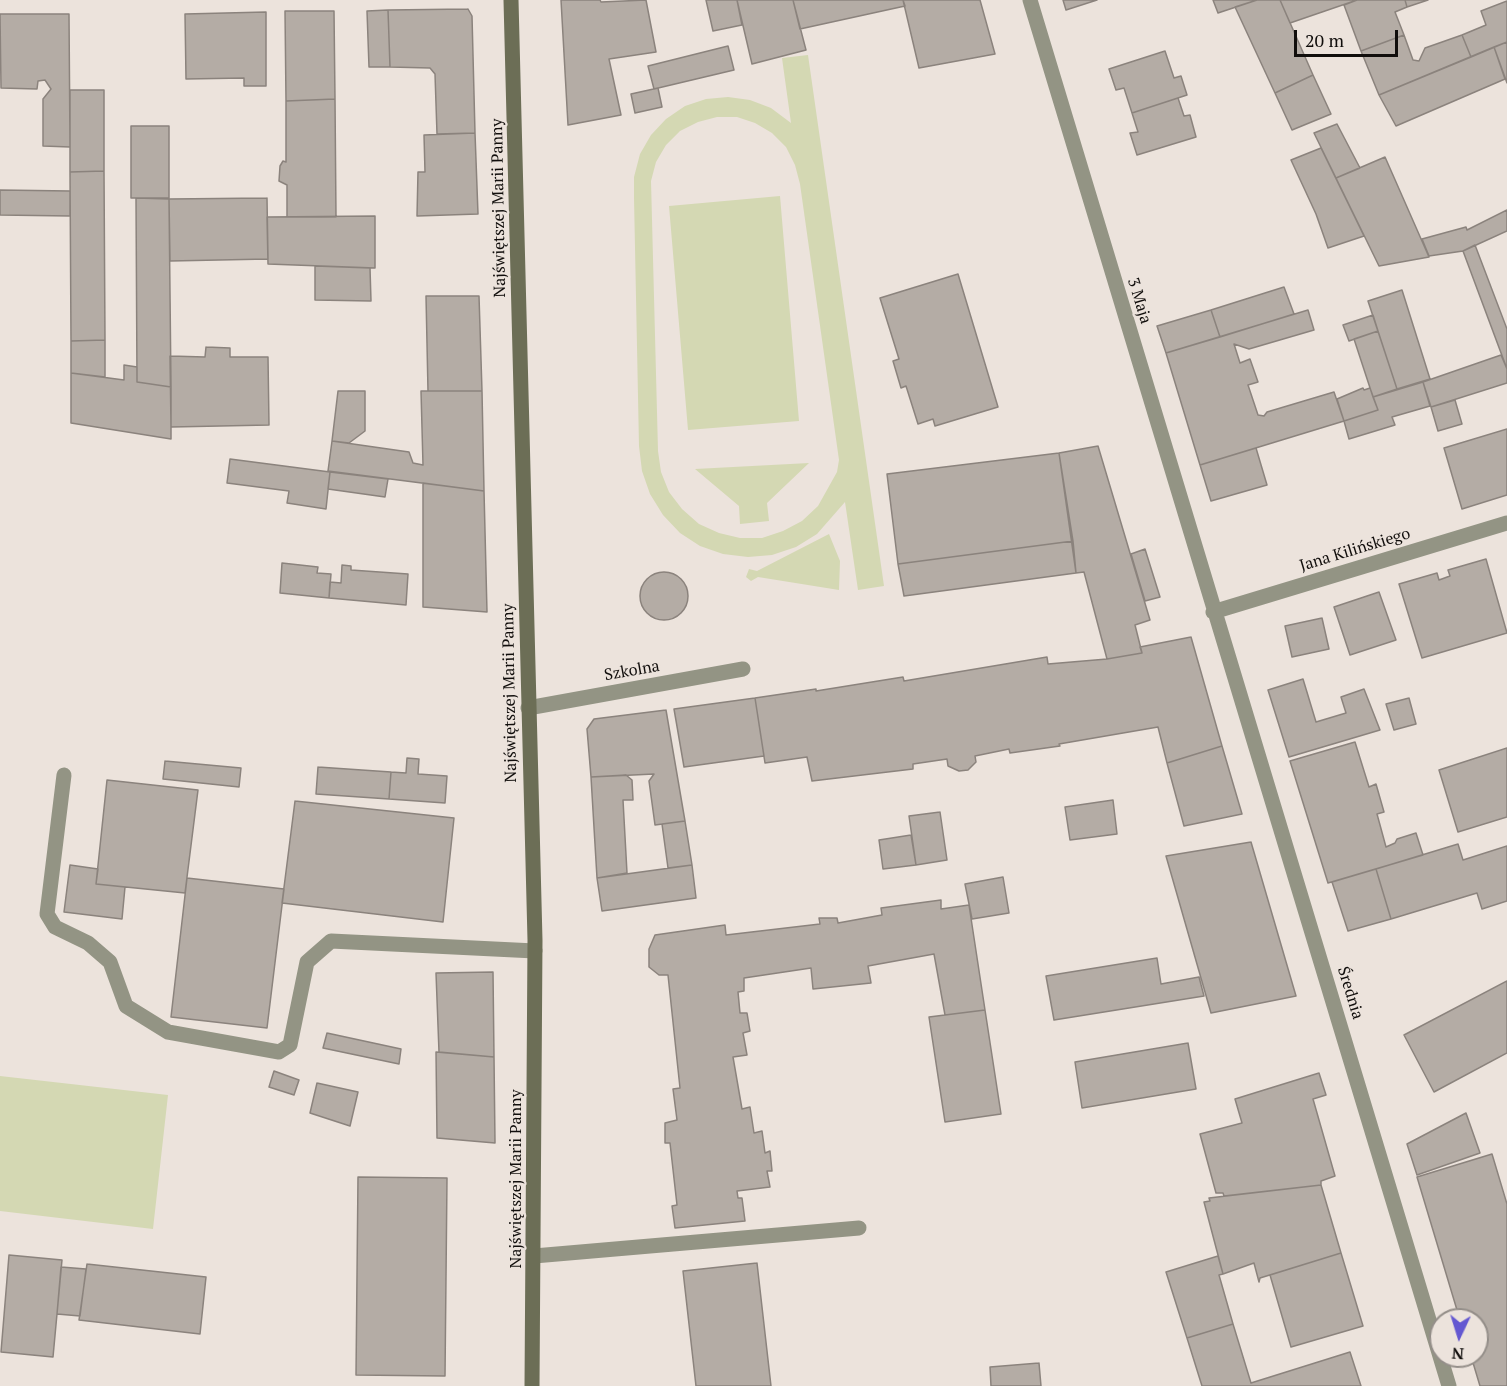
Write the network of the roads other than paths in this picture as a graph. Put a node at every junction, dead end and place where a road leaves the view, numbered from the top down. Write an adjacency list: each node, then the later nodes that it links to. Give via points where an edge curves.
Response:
1 (511, 0): 6 (street, Najświętszej Marii Panny)
2 (1030, 0): 4 (street, 3 Maja)
3 (1507, 523): 4 (street, Jana Kilińskiego)
4 (1213, 612): 12 (street, Średnia)
5 (743, 669): 6 (street, Szkolna)
6 (528, 708): 8 (street, Najświętszej Marii Panny)
7 (64, 775): 8 (street, via 47,914 55,927 88,943 110,962 126,1006 168,1032 279,1052 290,1045 307,962 331,941)
8 (535, 951): 10 (street, Najświętszej Marii Panny)
9 (859, 1228): 10 (street)
10 (534, 1256): 11 (street, Najświętszej Marii Panny)
11 (532, 1386)
12 (1449, 1386)

